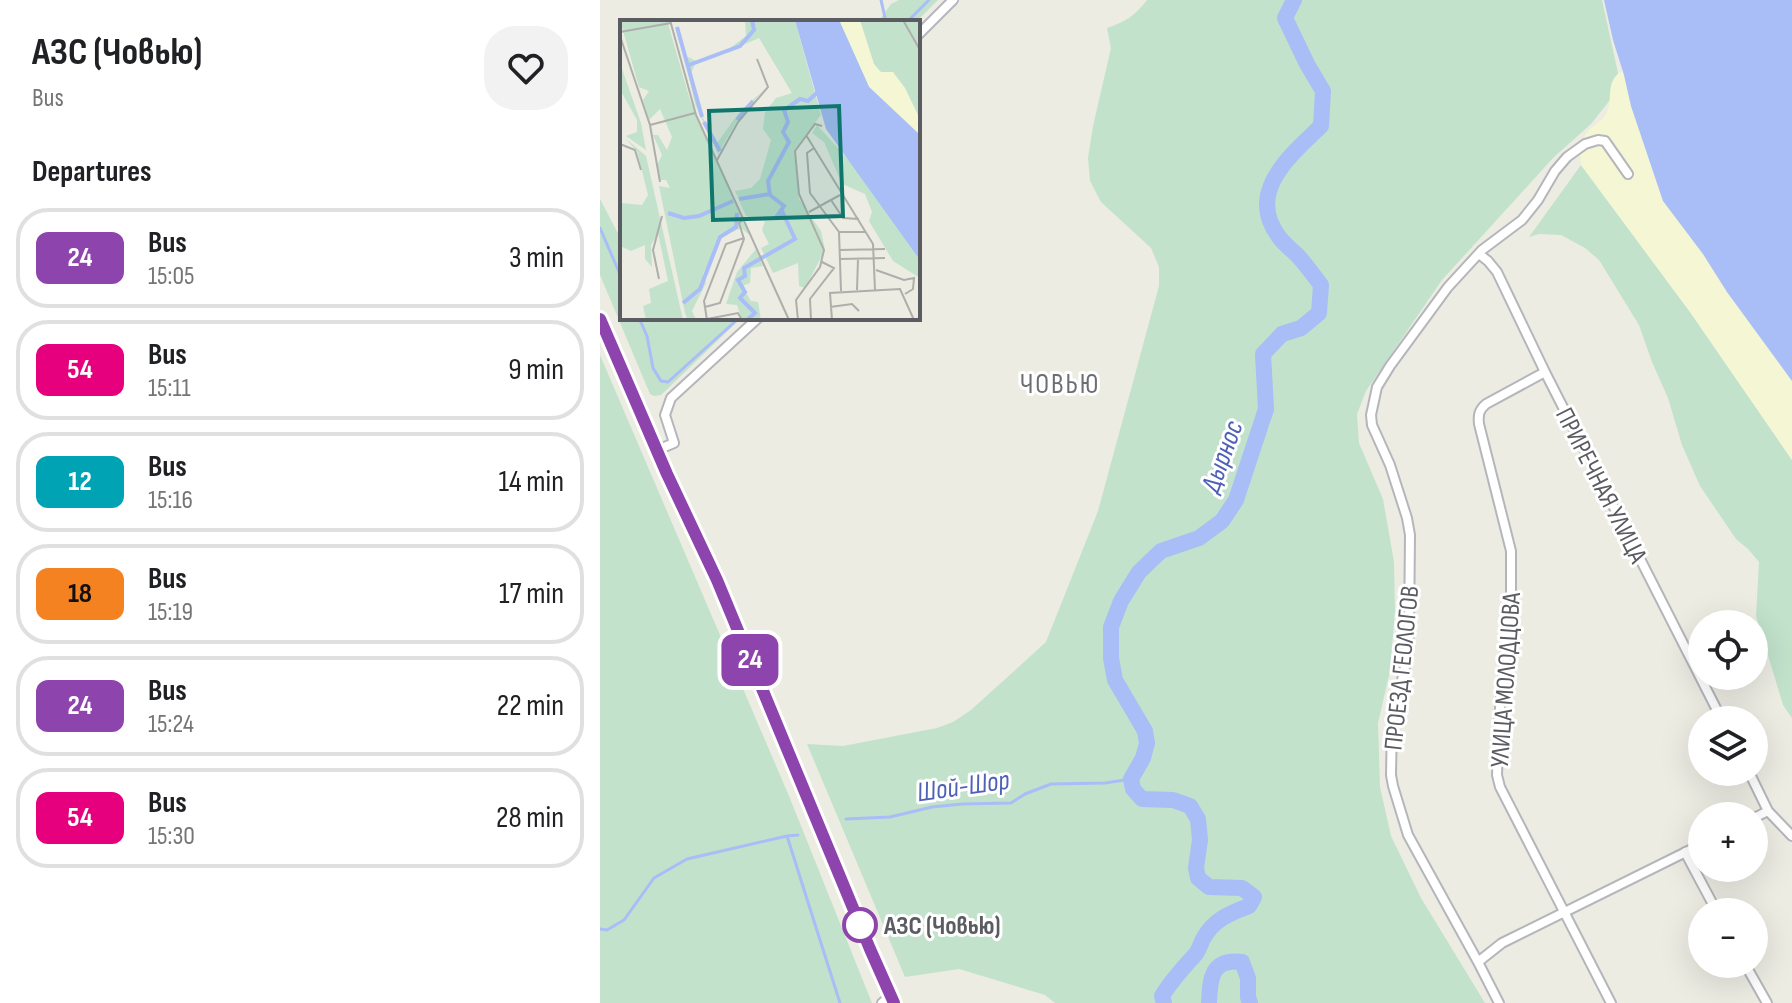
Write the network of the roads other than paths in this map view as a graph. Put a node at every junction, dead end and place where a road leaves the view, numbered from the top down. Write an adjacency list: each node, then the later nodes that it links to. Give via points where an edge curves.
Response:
1 (953, 0): 2 (street)
2 (920, 33)
3 (1628, 174): 4 (street, ПРОЕЗД ГЕОЛОГОВ, via 1605,141 1585,144 1561,163 1522,220)
4 (1479, 254): 7 (street, ПРИРЕЧНАЯ УЛИЦА, via 1497,272); 16 (street, ПРОЕЗД ГЕОЛОГОВ, via 1390,366 1377,387 1371,415 1410,535 1409,633 1392,723 1393,786 1408,835)
5 (600, 320): 8 (main road)
6 (756, 320): 8 (street, via 671,398 665,415 674,443)
7 (1545, 372): 9 (street, ПРИРЕЧНАЯ УЛИЦА); 15 (street, УЛИЦА МОЛОДЦОВА, via 1486,404 1478,415 1511,551 1497,775)
8 (657, 450): 18 (main road, via 717,580)
9 (1715, 706)
10 (1768, 811): 11 (street)
11 (1792, 836)
12 (1688, 851): 13 (street)
13 (1685, 852): 14 (street); 15 (street)
14 (1710, 898)
15 (1565, 912): 16 (street, via 1502,943); 20 (street, УЛИЦА МОЛОДЦОВА)
16 (1478, 962): 19 (street, ПРОЕЗД ГЕОЛОГОВ)
17 (1753, 978): 21 (street)
18 (889, 1001)
19 (1499, 1003)
20 (1611, 1003)
21 (1767, 1003)

